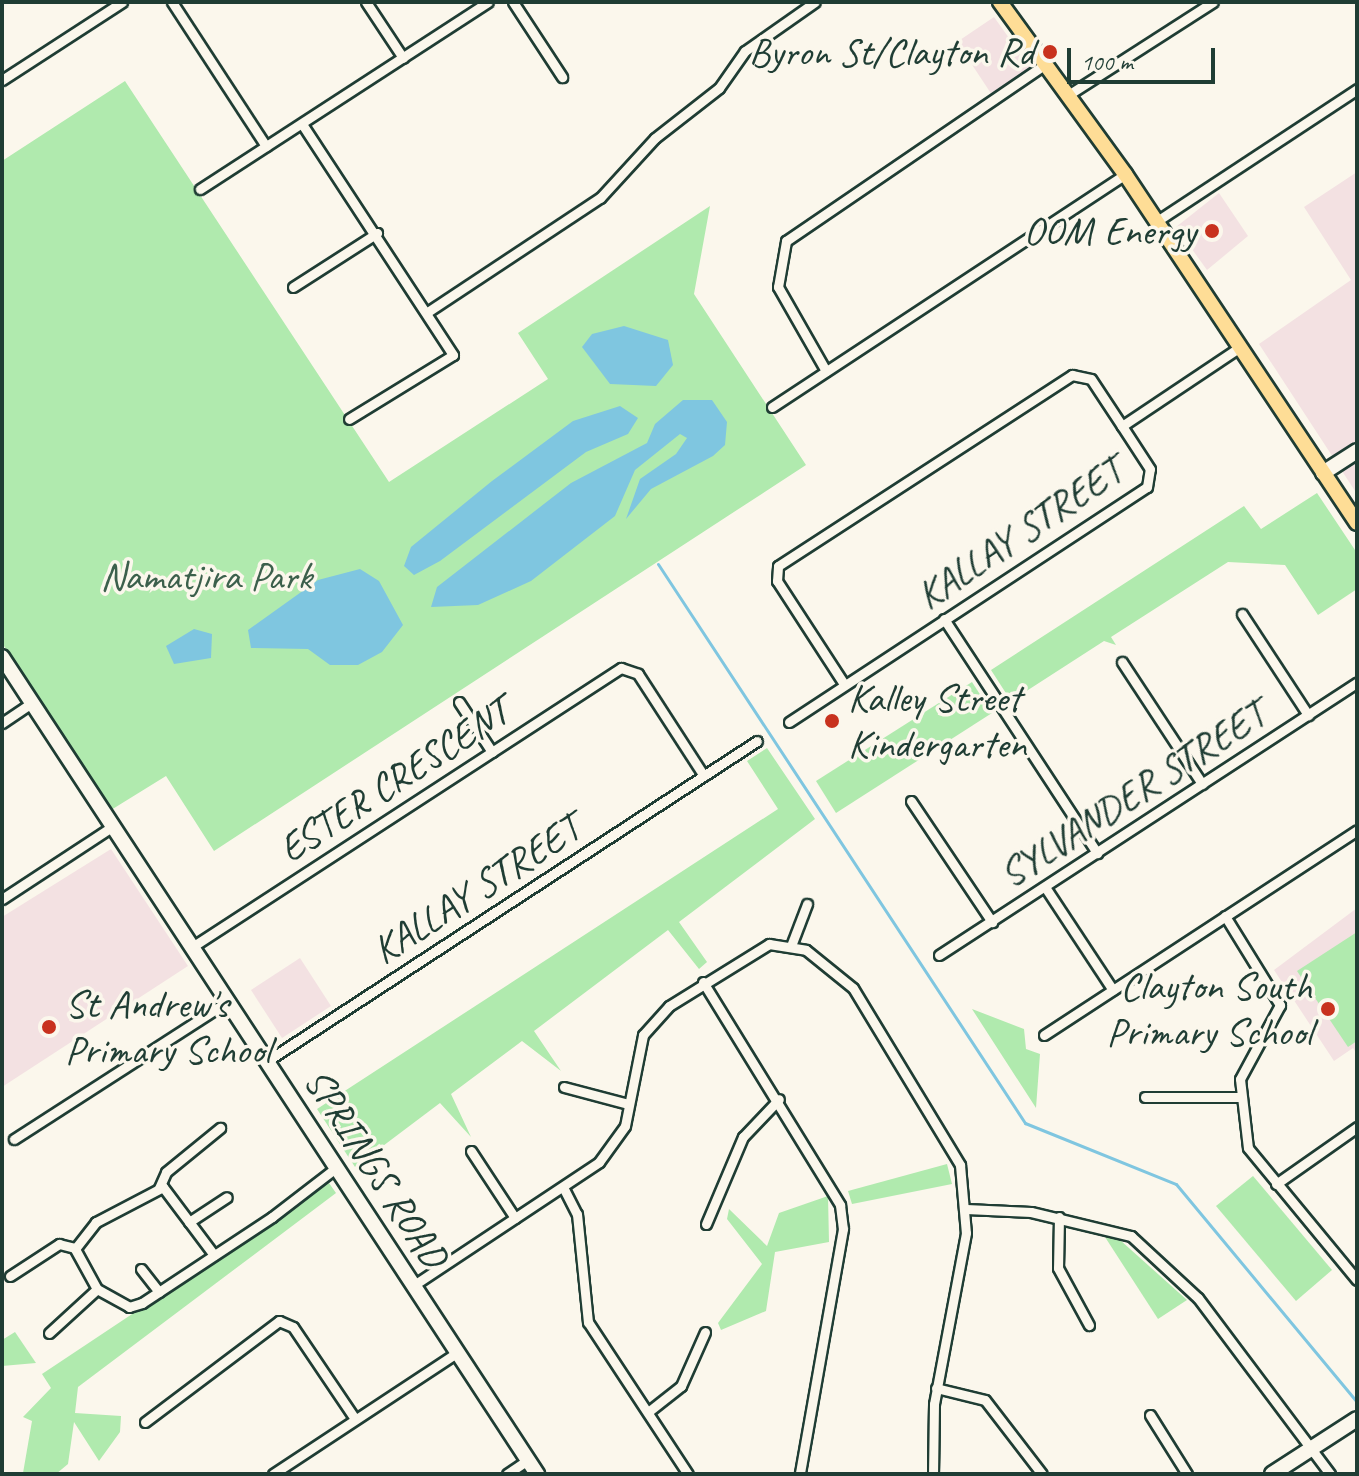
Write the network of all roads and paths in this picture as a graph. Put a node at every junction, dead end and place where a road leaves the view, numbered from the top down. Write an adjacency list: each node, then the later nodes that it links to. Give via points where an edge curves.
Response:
1 (122, 2): 12 (street)
2 (172, 2): 16 (street)
3 (366, 2): 9 (street)
4 (488, 2): 9 (street)
5 (513, 2): 11 (street)
6 (815, 2): 22 (street, via 745,51 719,88 655,138 600,198)
7 (1000, 2): 10 (main road)
8 (1213, 2): 14 (street)
9 (403, 58): 15 (street)
10 (1045, 64): 14 (main road); 24 (street, via 786,241 778,287)
11 (562, 77)
12 (2, 80)
13 (1357, 89): 19 (street)
14 (1068, 95): 17 (main road)
15 (302, 124): 16 (street); 20 (street)
16 (266, 146): 18 (street)
17 (1125, 174): 19 (main road); 24 (street)
18 (200, 189)
19 (1157, 221): 23 (main road)
20 (377, 233): 21 (street); 22 (street)
21 (293, 287)
22 (429, 311): 26 (street, via 450,344 449,362)
23 (1240, 347): 27 (street, KALLAY STREET); 29 (main road)
24 (826, 371): 25 (street)
25 (772, 407)
26 (349, 419)
27 (1122, 426): 32 (street, KALLAY STREET, via 1150,469 1147,487); 36 (street, via 1093,381 1072,375 768,571)
28 (1357, 451): 29 (main road)
29 (1323, 473): 30 (main road)
30 (1357, 523)
31 (1242, 614): 39 (street)
32 (944, 619): 36 (street, KALLAY STREET); 49 (street)
33 (2, 657): 38 (main road, SPRINGS ROAD)
34 (1122, 662): 45 (street)
35 (1357, 683): 39 (street, SYLVANDER STREET)
36 (844, 684): 40 (street, KALLAY STREET)
37 (459, 702): 43 (street)
38 (32, 703): 41 (street); 47 (main road, SPRINGS ROAD)
39 (1308, 715): 45 (street, SYLVANDER STREET)
40 (789, 722)
41 (2, 723)
42 (757, 741): 44 (street, KALLAY STREET)
43 (492, 752): 44 (street, ESTER CRESCENT, via 630,662); 56 (street, ESTER CRESCENT)
44 (704, 776): 62 (street, KALLAY STREET)
45 (1202, 784): 49 (street, SYLVANDER STREET)
46 (911, 801): 54 (street)
47 (113, 826): 51 (street); 56 (main road, SPRINGS ROAD)
48 (1357, 830): 53 (street)
49 (1097, 853): 50 (street, SYLVANDER STREET)
50 (1045, 887): 54 (street, SYLVANDER STREET); 59 (street)
51 (2, 899)
52 (807, 904): 55 (street)
53 (1225, 916): 59 (street); 65 (street, via 1276,993 1278,1016 1247,1060)
54 (992, 922): 57 (street, SYLVANDER STREET)
55 (791, 946): 58 (street, via 769,944); 77 (street, via 823,958 853,988 951,1142)
56 (192, 947): 60 (main road, SPRINGS ROAD)
57 (939, 955)
58 (703, 982): 66 (street); 67 (street, via 643,1035)
59 (1113, 990): 61 (street)
60 (228, 1001): 62 (main road, SPRINGS ROAD); 70 (street)
61 (1044, 1035)
62 (267, 1061): 72 (main road, SPRINGS ROAD)
63 (564, 1087): 67 (street)
64 (1145, 1097): 65 (street)
65 (1238, 1097): 73 (street, via 1248,1148)
66 (779, 1099): 81 (street, via 743,1137); 107 (street, via 830,1178 843,1229)
67 (628, 1104): 74 (street, via 613,1147)
68 (1357, 1127): 73 (street)
69 (220, 1128): 75 (street, via 166,1172)
70 (14, 1139)
71 (471, 1151): 79 (street)
72 (337, 1167): 83 (street); 87 (main road, SPRINGS ROAD)
73 (1276, 1184): 86 (street)
74 (563, 1187): 79 (street); 95 (street, via 577,1214 588,1322)
75 (159, 1188): 80 (street); 82 (street, via 81,1232)
76 (227, 1197): 80 (street)
77 (966, 1209): 78 (street); 94 (street)
78 (1059, 1217): 90 (street, via 1058,1268); 101 (street, via 1126,1232 1185,1284)
79 (515, 1218): 87 (street)
80 (189, 1222): 83 (street)
81 (706, 1224)
82 (75, 1248): 85 (street, via 59,1244); 88 (street)
83 (214, 1255): 89 (street)
84 (141, 1269): 89 (street)
85 (10, 1276)
86 (1356, 1277)
87 (414, 1285): 93 (main road, SPRINGS ROAD)
88 (97, 1289): 89 (street, via 129,1307); 92 (street)
89 (159, 1292)
90 (1089, 1325)
91 (705, 1332): 95 (street, via 681,1386)
92 (49, 1333)
93 (458, 1352): 97 (street); 102 (main road, SPRINGS ROAD)
94 (936, 1388): 108 (street); 109 (street, via 992,1406)
95 (648, 1412): 106 (street)
96 (1150, 1415): 110 (street)
97 (355, 1419): 99 (street, via 293,1327 279,1321); 103 (street)
98 (1357, 1419): 101 (main road)
99 (145, 1422)
100 (1357, 1426): 101 (main road)
101 (1312, 1451): 111 (main road); 112 (main road); 113 (street)
102 (528, 1460): 104 (street); 105 (main road, SPRINGS ROAD)
103 (273, 1474)
104 (507, 1474)
105 (537, 1474)
106 (688, 1474)
107 (800, 1474)
108 (933, 1474)
109 (1042, 1474)
110 (1187, 1474)
111 (1272, 1474)
112 (1284, 1474)
113 (1330, 1474)

